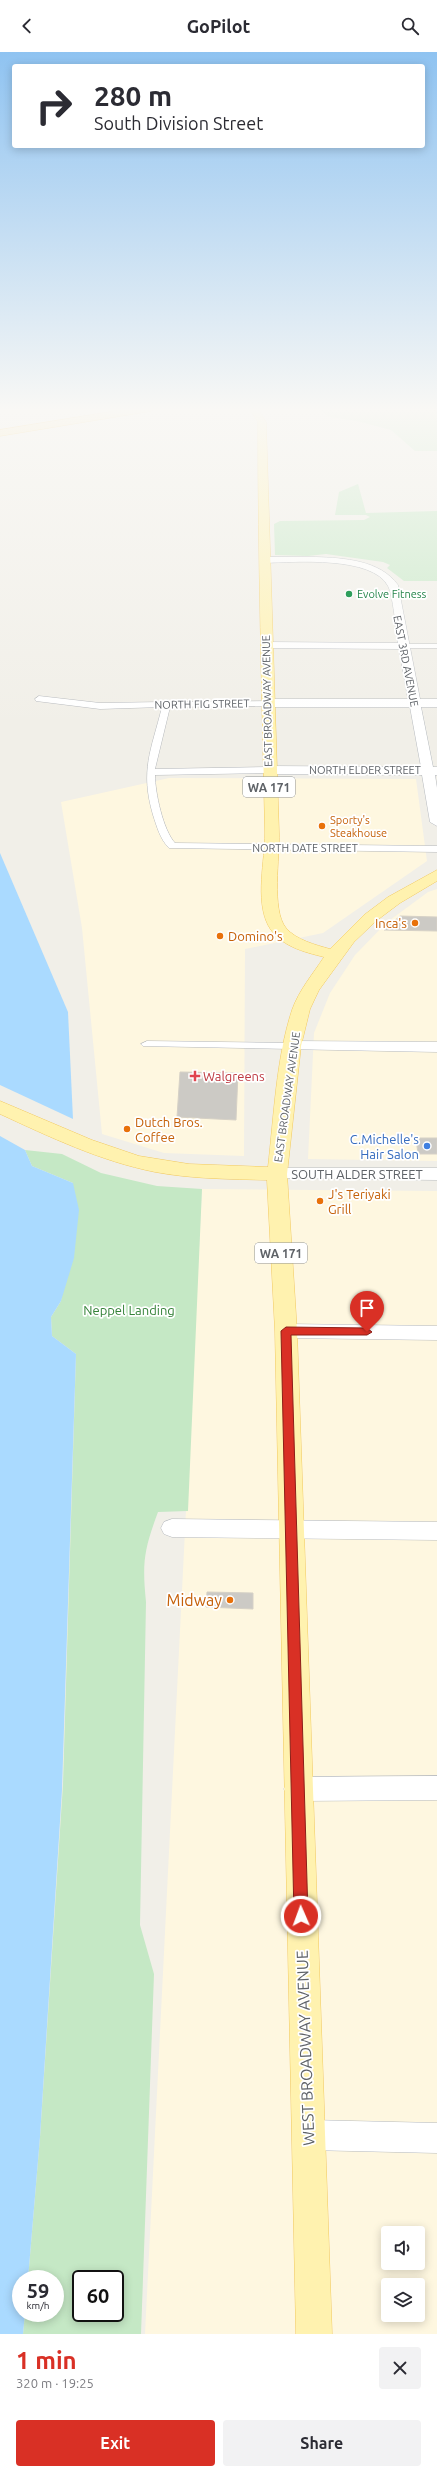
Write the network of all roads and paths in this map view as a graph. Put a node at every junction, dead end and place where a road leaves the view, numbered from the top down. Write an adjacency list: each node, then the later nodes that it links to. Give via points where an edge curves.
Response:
1 (265, 514): 2 (main road, EAST BROADWAY AVENUE / WA 171)
2 (266, 560): 3 (main road, EAST BROADWAY AVENUE / WA 171); 4 (street, EAST 3RD AVENUE, via 340,561 369,567 388,577 393,585)
3 (266, 645): 4 (street); 8 (main road, EAST BROADWAY AVENUE / WA 171)
4 (402, 646): 5 (street); 9 (street, EAST 3RD AVENUE)
5 (437, 646)
6 (39, 699): 7 (street, NORTH FIG STREET, via 100,706)
7 (167, 703): 8 (street, NORTH FIG STREET); 13 (street)
8 (268, 703): 9 (street, NORTH FIG STREET); 11 (main road, EAST BROADWAY AVENUE / WA 171)
9 (414, 703): 10 (street, NORTH FIG STREET); 12 (street, EAST 3RD AVENUE)
10 (437, 704)
11 (268, 770): 12 (street, NORTH ELDER STREET); 13 (street, NORTH ELDER STREET); 15 (main road, EAST BROADWAY AVENUE / WA 171)
12 (432, 771): 14 (street, EAST 3RD AVENUE)
13 (150, 772): 15 (street, NORTH DATE STREET, via 168,844)
14 (437, 822)
15 (272, 848): 16 (street, NORTH DATE STREET); 18 (main road, EAST BROADWAY AVENUE / WA 171, via 271,913 276,927 300,944)
16 (437, 849)
17 (437, 875): 18 (main road, via 394,900 370,918)
18 (334, 955): 20 (main road, EAST BROADWAY AVENUE / WA 171, via 310,990)
19 (147, 1044): 20 (street)
20 (292, 1046): 21 (street); 23 (main road, EAST BROADWAY AVENUE / WA 171)
21 (437, 1047)
22 (0, 1107): 23 (main road, via 93,1148 138,1162 185,1171)
23 (276, 1174): 24 (street, SOUTH ALDER STREET); 25 (main road, EAST BROADWAY AVENUE / WA 171)
24 (437, 1174)
25 (286, 1331): 26 (street); 28 (main road, WEST BROADWAY AVENUE / WA 171)
26 (437, 1333)
27 (172, 1528): 28 (street)
28 (290, 1529): 29 (street); 31 (main road, WEST BROADWAY AVENUE / WA 171)
29 (437, 1531)
30 (437, 1788): 31 (street)
31 (297, 1789): 32 (main road, WEST BROADWAY AVENUE / WA 171)
32 (309, 2135): 33 (street); 34 (main road, WEST BROADWAY AVENUE / WA 171)
33 (437, 2138)
34 (314, 2334)

